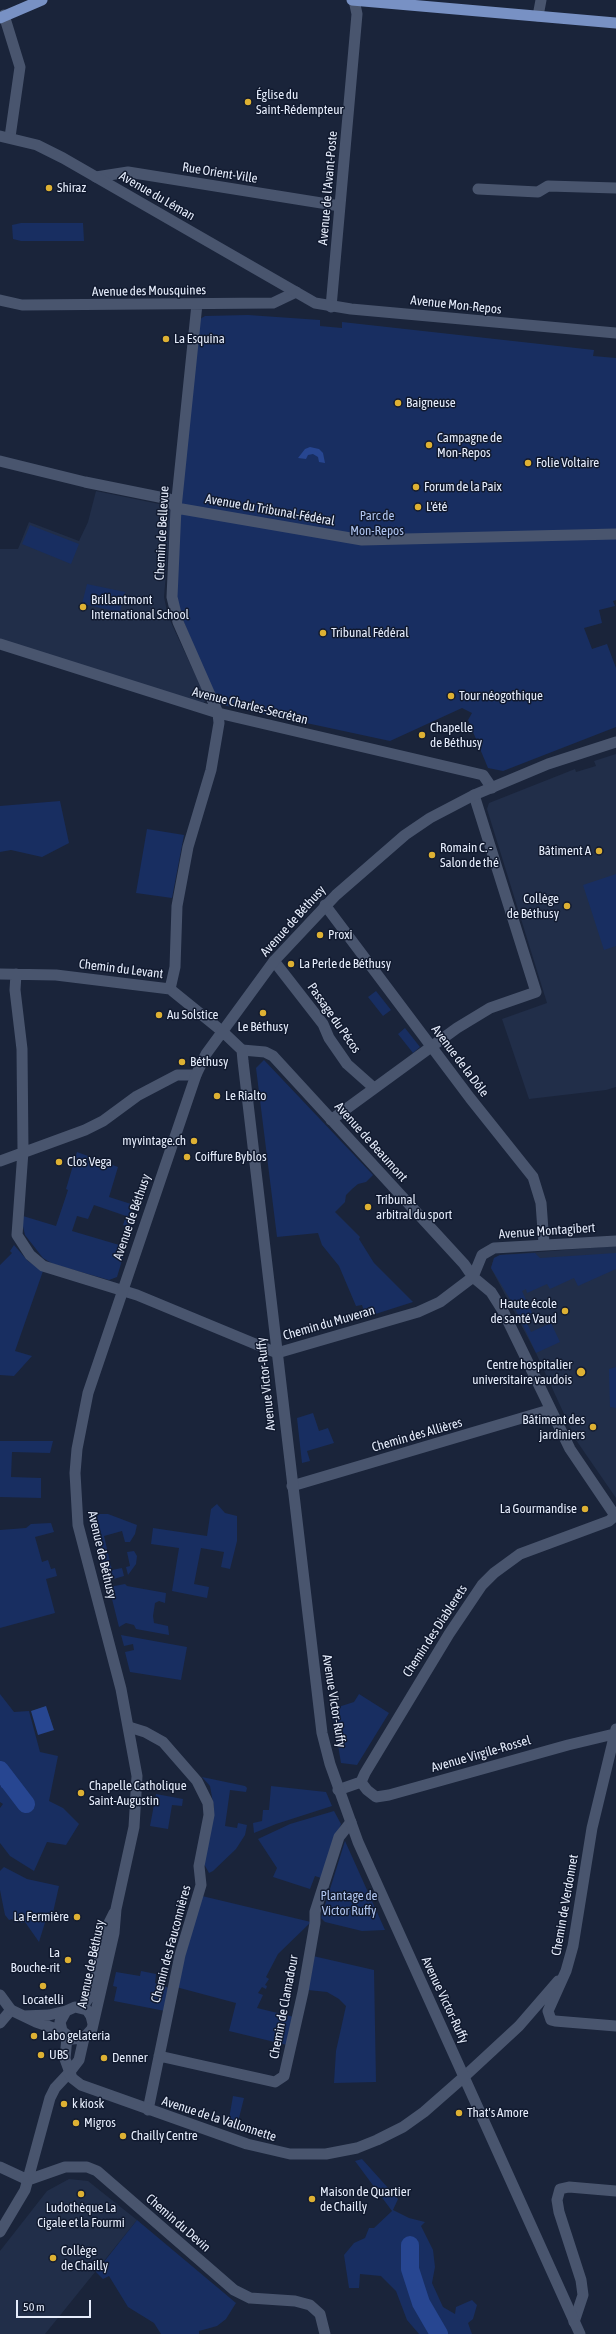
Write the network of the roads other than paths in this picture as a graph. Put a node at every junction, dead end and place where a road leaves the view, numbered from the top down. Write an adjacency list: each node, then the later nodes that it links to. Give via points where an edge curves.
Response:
1 (42, 0): 5 (main road)
2 (354, 0): 4 (main road); 12 (street, Avenue de l'Avant-Poste, via 357,14)
3 (541, 0): 6 (street)
4 (403, 2): 6 (main road)
5 (2, 16): 8 (street, via 20,67)
6 (538, 16): 7 (main road)
7 (616, 23)
8 (5, 136): 9 (street, Avenue du Léman, via 37,145)
9 (96, 177): 12 (street, Rue Orient-Ville, via 128,172); 13 (street, Avenue du Léman)
10 (616, 188): 11 (street, via 548,186 538,192)
11 (478, 189)
12 (340, 206): 16 (street, Avenue de l'Avant-Poste)
13 (296, 292): 15 (street, Avenue des Mousquines, via 272,303); 16 (street, Avenue Mon-Repos, via 315,303)
14 (0, 300): 15 (street, Avenue des Mousquines, via 22,305)
15 (197, 304): 19 (street, Chemin de Bellevue)
16 (331, 307): 17 (street, Avenue Mon-Repos)
17 (616, 333)
18 (0, 461): 19 (street, Avenue du Tribunal-Fédéral, via 169,499)
19 (176, 508): 20 (street, Avenue du Tribunal-Fédéral, via 362,540); 22 (street, Chemin de Bellevue, via 172,597 178,622)
20 (616, 534)
21 (0, 644): 22 (street, Avenue Charles-Secrétan)
22 (218, 713): 24 (street, Avenue Charles-Secrétan, via 484,775); 30 (street, Chemin de Bellevue, via 219,723 211,770 188,847 177,906 175,967)
23 (616, 742): 24 (street, Avenue de Béthusy, via 548,764)
24 (492, 788): 25 (street, Avenue de Béthusy)
25 (474, 796): 26 (street, Avenue de Béthusy, via 430,818 405,835); 32 (street, via 536,992 490,1008)
26 (325, 905): 27 (street, Avenue de Béthusy); 32 (street, Avenue de la Dôle)
27 (274, 962): 31 (street, Avenue de Béthusy); 35 (street, Passage du Pécos, via 324,1024 329,1038 347,1064)
28 (0, 974): 29 (street, Chemin du Levant)
29 (16, 974): 30 (street, Chemin du Levant, via 56,975); 37 (street, Chemin du Muveran, via 15,990 22,1049)
30 (170, 989): 31 (street, Chemin du Levant)
31 (223, 1032): 33 (street); 34 (street, Avenue de Béthusy, via 206,1054)
32 (431, 1045): 35 (street); 40 (street, Avenue de la Dôle, via 533,1176 541,1203)
33 (242, 1050): 36 (street, Avenue de Beaumont, via 265,1052 273,1056); 43 (street, Avenue Victor-Ruffy)
34 (196, 1075): 37 (street, via 177,1075 137,1096 103,1121 85,1130); 42 (street, Avenue de Béthusy)
35 (374, 1088): 36 (street)
36 (331, 1120): 41 (street, Avenue de Beaumont, via 464,1264)
37 (23, 1151): 38 (street); 42 (street, Chemin du Muveran, via 16,1228 25,1249 47,1268)
38 (0, 1161)
39 (616, 1241): 40 (street, Avenue Montagibert)
40 (544, 1244): 41 (street, Avenue Montagibert, via 494,1248 482,1255)
41 (473, 1277): 43 (street, Chemin du Muveran, via 440,1302 418,1312); 44 (street, Avenue de Beaumont, via 491,1292 503,1311)
42 (122, 1292): 43 (street, Chemin du Muveran, via 137,1295); 47 (street, Avenue de Béthusy, via 88,1393 78,1435 75,1473 78,1525)
43 (277, 1353): 45 (street, Avenue Victor-Ruffy)
44 (550, 1410): 45 (street, Chemin des Allières); 46 (street, Avenue de Beaumont, via 570,1449)
45 (292, 1486): 50 (street, Avenue Victor-Ruffy, via 322,1733)
46 (616, 1516): 49 (street, Chemin des Diablerets, via 609,1521 520,1554 482,1585 449,1634)
47 (129, 1727): 52 (street, Avenue de Béthusy, via 137,1776 134,1824); 64 (street, Chemin des Fauconnières, via 163,1742 197,1781 208,1802 209,1815 198,1866 201,1885 180,1954)
48 (615, 1732): 49 (street, Avenue Virgile-Rossel, via 389,1795 376,1797); 53 (street, Chemin de Verdonnet, via 592,1828 573,1946)
49 (361, 1782): 50 (street)
50 (338, 1790): 51 (street, Avenue Victor-Ruffy)
51 (351, 1822): 64 (street, Chemin de Clamadour, via 339,1837 314,1912 316,1924 284,2076 275,2082); 66 (street, Avenue Victor-Ruffy)
52 (116, 1909): 55 (street, Avenue de Béthusy, via 107,1927 91,1994); 60 (street, Avenue de Béthusy, via 114,1932)
53 (566, 1971): 61 (street, Chemin de Verdonnet, via 548,2011 551,2020); 66 (street, Avenue de la Vallonnette, via 519,2026)
54 (0, 1995): 56 (street)
55 (82, 2008): 57 (street, Avenue de Béthusy, via 75,2007); 60 (street, Avenue de Béthusy, via 92,2016)
56 (11, 2010): 58 (street); 59 (street)
57 (66, 2011): 58 (street); 62 (street, Avenue de Béthusy, via 60,2022)
58 (24, 2016): 62 (street)
59 (0, 2023)
60 (93, 2024): 63 (street, Avenue de Béthusy, via 89,2034)
61 (616, 2026)
62 (65, 2034): 63 (street, via 79,2040); 65 (street, Avenue de Béthusy, via 65,2059)
63 (84, 2038): 65 (street, Avenue de Béthusy, via 79,2060)
64 (159, 2056): 67 (street, Chemin des Fauconnières)
65 (69, 2073): 67 (street, Avenue de la Vallonnette, via 81,2085); 69 (street, Avenue de Béthusy, via 55,2088 50,2098)
66 (465, 2076): 67 (street, Avenue de la Vallonnette, via 403,2127 366,2145 326,2154 290,2154 265,2150); 72 (street, Avenue Victor-Ruffy)
67 (148, 2110)
68 (0, 2167): 69 (street)
69 (28, 2180): 71 (street, Avenue de Béthusy, via 20,2200); 73 (street, Chemin du Devin, via 64,2167 88,2167 97,2171 244,2297 295,2301 310,2305 320,2314)
70 (616, 2191): 72 (street, via 569,2187 560,2189 557,2200 559,2212 581,2280 583,2295)
71 (0, 2232)
72 (574, 2322): 74 (street, Avenue Victor-Ruffy)
73 (324, 2334)
74 (580, 2334)

